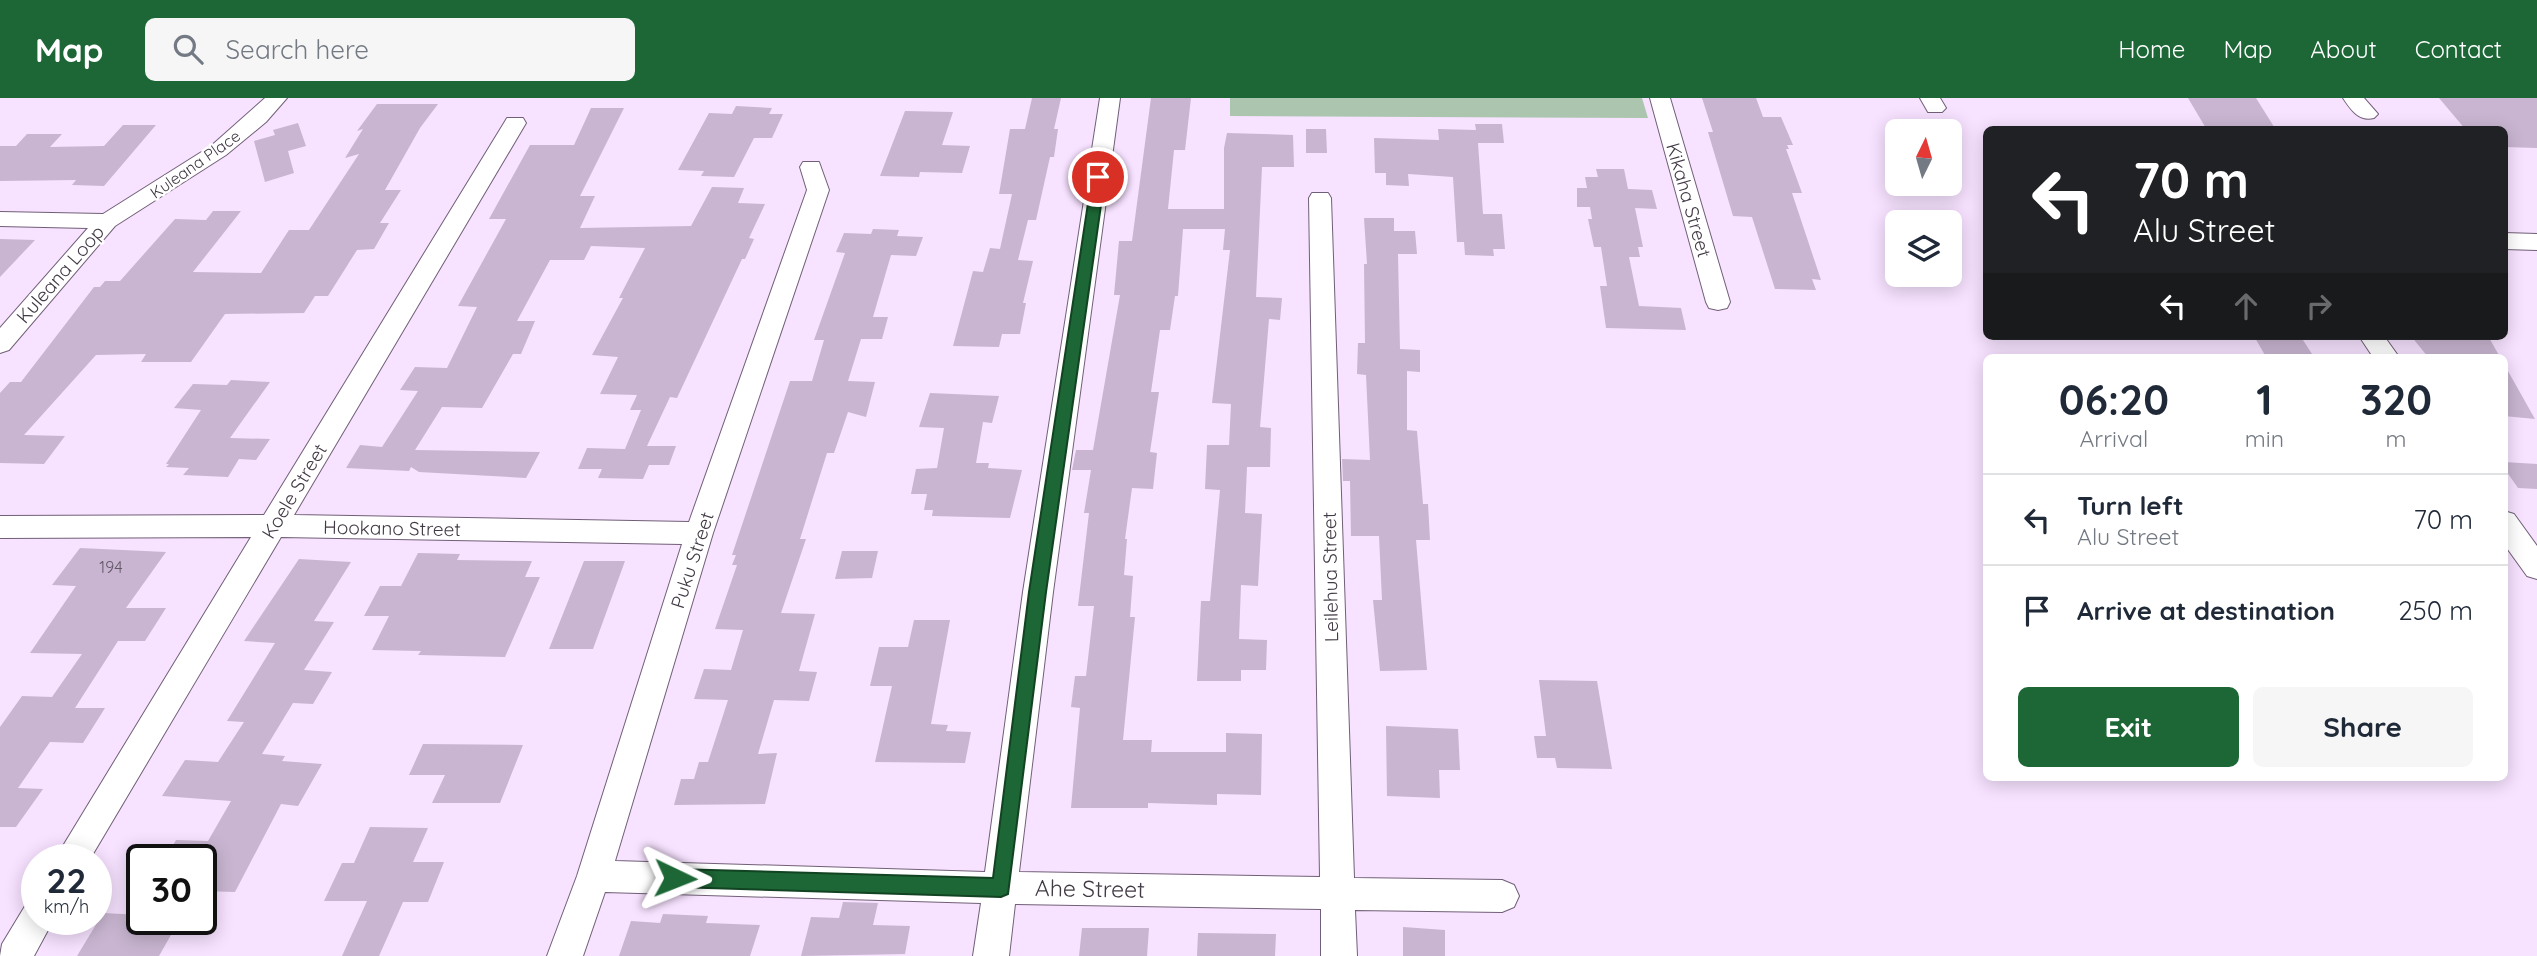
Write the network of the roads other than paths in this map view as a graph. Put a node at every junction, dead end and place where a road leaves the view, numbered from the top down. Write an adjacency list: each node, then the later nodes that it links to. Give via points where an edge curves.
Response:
1 (277, 98): 8 (street, Kuleana Place, via 206,160)
2 (1110, 98): 20 (street, via 1038,592)
3 (1660, 98): 11 (street, Kikaha Street)
4 (515, 123): 13 (street, Koele Street)
5 (811, 167): 16 (street, Puku Street, via 818,190)
6 (1320, 198): 21 (street, Leilehua Street)
7 (0, 219): 8 (street, Kuleana Loop)
8 (107, 221): 12 (street, Kuleana Loop)
9 (2508, 241): 10 (street)
10 (2537, 242)
11 (1718, 302)
12 (0, 344)
13 (273, 526): 14 (street, Hookano Street); 16 (street, Hookano Street); 18 (street, Koele Street)
14 (0, 527)
15 (2508, 528): 17 (street)
16 (699, 533): 19 (street, Puku Street)
17 (2537, 568)
18 (81, 844)
19 (594, 876): 20 (street, Ahe Street); 25 (street, Puku Street)
20 (1001, 888): 21 (street, Ahe Street); 26 (street)
21 (1338, 892): 22 (street, Ahe Street); 27 (street, Leilehua Street)
22 (1502, 895)
23 (27, 935): 24 (street)
24 (14, 956)
25 (565, 956)
26 (991, 956)
27 (1339, 956)

